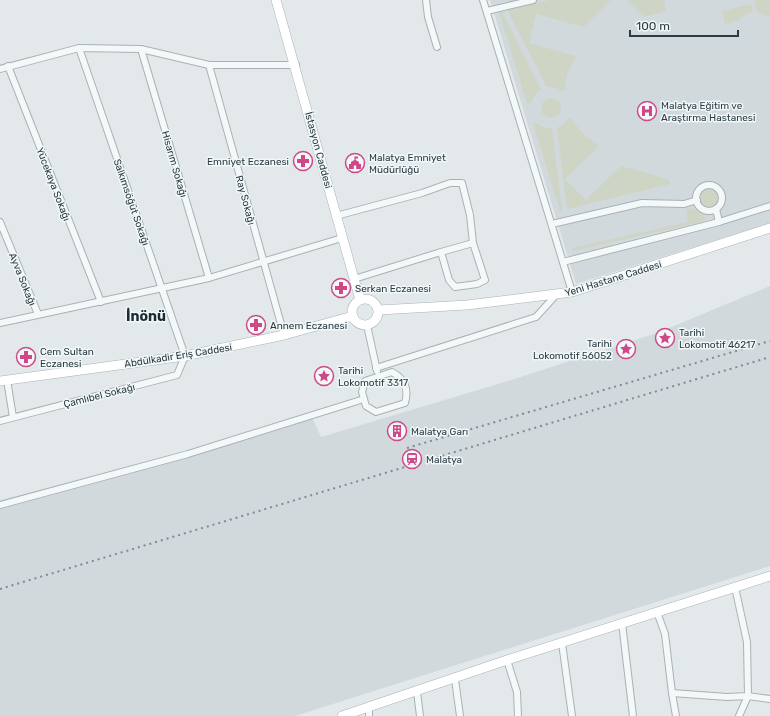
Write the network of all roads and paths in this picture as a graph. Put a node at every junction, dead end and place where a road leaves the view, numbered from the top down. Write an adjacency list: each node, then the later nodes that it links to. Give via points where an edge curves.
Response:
1 (276, 0): 10 (main road, İstasyon Caddesi)
2 (426, 0): 6 (street)
3 (483, 0): 5 (street)
4 (531, 0): 5 (street)
5 (487, 11): 19 (street)
6 (437, 47)
7 (79, 48): 8 (street); 11 (street); 28 (street, Salkımsöğüt Sokağı)
8 (141, 49): 9 (street); 26 (street, Hisarım Sokağı)
9 (209, 65): 10 (street); 24 (street, Ray Sokağı)
10 (296, 65): 16 (main road, İstasyon Caddesi)
11 (8, 66): 12 (street); 32 (street, Yücekaya Sokağı)
12 (0, 69)
13 (697, 200): 15 (street, via 704,209); 15 (street, via 698,192 704,186 717,187 722,198); 19 (street, via 684,204 642,203)
14 (770, 206): 18 (street)
15 (716, 209): 18 (street)
16 (336, 216): 21 (main road, İstasyon Caddesi); 22 (street, via 450,183 462,184 470,215)
17 (0, 222): 34 (street, Ayva Sokağı)
18 (719, 222): 25 (street)
19 (552, 224): 25 (street)
20 (770, 228): 29 (main road, Yeni Hastane Caddesi)
21 (342, 238): 24 (street); 27 (main road, İstasyon Caddesi)
22 (473, 243): 23 (street); 23 (street, via 484,280 477,284 455,287 449,280)
23 (441, 252): 27 (street)
24 (262, 262): 26 (street); 38 (street, Ray Sokağı)
25 (563, 262): 29 (street)
26 (209, 278): 28 (street)
27 (354, 279): 31 (main road, İstasyon Caddesi)
28 (161, 288): 32 (street); 39 (street, Salkımsöğüt Sokağı)
29 (572, 292): 30 (main road, Yeni Hastane Caddesi)
30 (556, 295): 33 (main road, Yeni Hastane Caddesi, via 467,305); 40 (street, via 536,317)
31 (360, 300): 33 (main road, via 375,302); 35 (main road, via 353,307)
32 (101, 302): 34 (street)
33 (379, 310): 37 (main road, via 377,318)
34 (38, 314): 36 (street)
35 (353, 316): 37 (main road, via 358,323); 38 (main road, Abdülkadir Eriş Caddesi)
36 (0, 323)
37 (367, 325): 40 (street)
38 (284, 335): 39 (main road, Abdülkadir Eriş Caddesi)
39 (185, 356): 42 (main road, Abdülkadir Eriş Caddesi); 44 (street, Çamlıbel Sokağı, via 177,375)
40 (376, 368): 41 (street)
41 (379, 376): 43 (street, via 365,381 362,392); 43 (street, via 392,372 401,377 407,394 405,403 376,412 366,406)
42 (3, 380): 44 (street)
43 (364, 399): 46 (street, via 188,454)
44 (13, 417): 45 (street, Çamlıbel Sokağı)
45 (0, 421)
46 (0, 505)
47 (770, 576): 48 (main road)
48 (735, 587): 49 (main road); 56 (street, via 747,642)
49 (657, 612): 50 (main road); 55 (street, via 665,634)
50 (622, 623): 51 (main road); 64 (street)
51 (562, 643): 52 (main road); 63 (street)
52 (507, 660): 53 (main road); 62 (street, via 517,692)
53 (455, 679): 54 (main road); 61 (street)
54 (418, 692): 58 (main road); 60 (street)
55 (672, 692): 56 (street, via 727,697); 65 (street)
56 (748, 696): 57 (street); 66 (street)
57 (770, 699)
58 (369, 712): 59 (main road)
59 (342, 716)
60 (420, 716)
61 (460, 716)
62 (518, 716)
63 (572, 716)
64 (632, 716)
65 (676, 716)
66 (739, 716)

